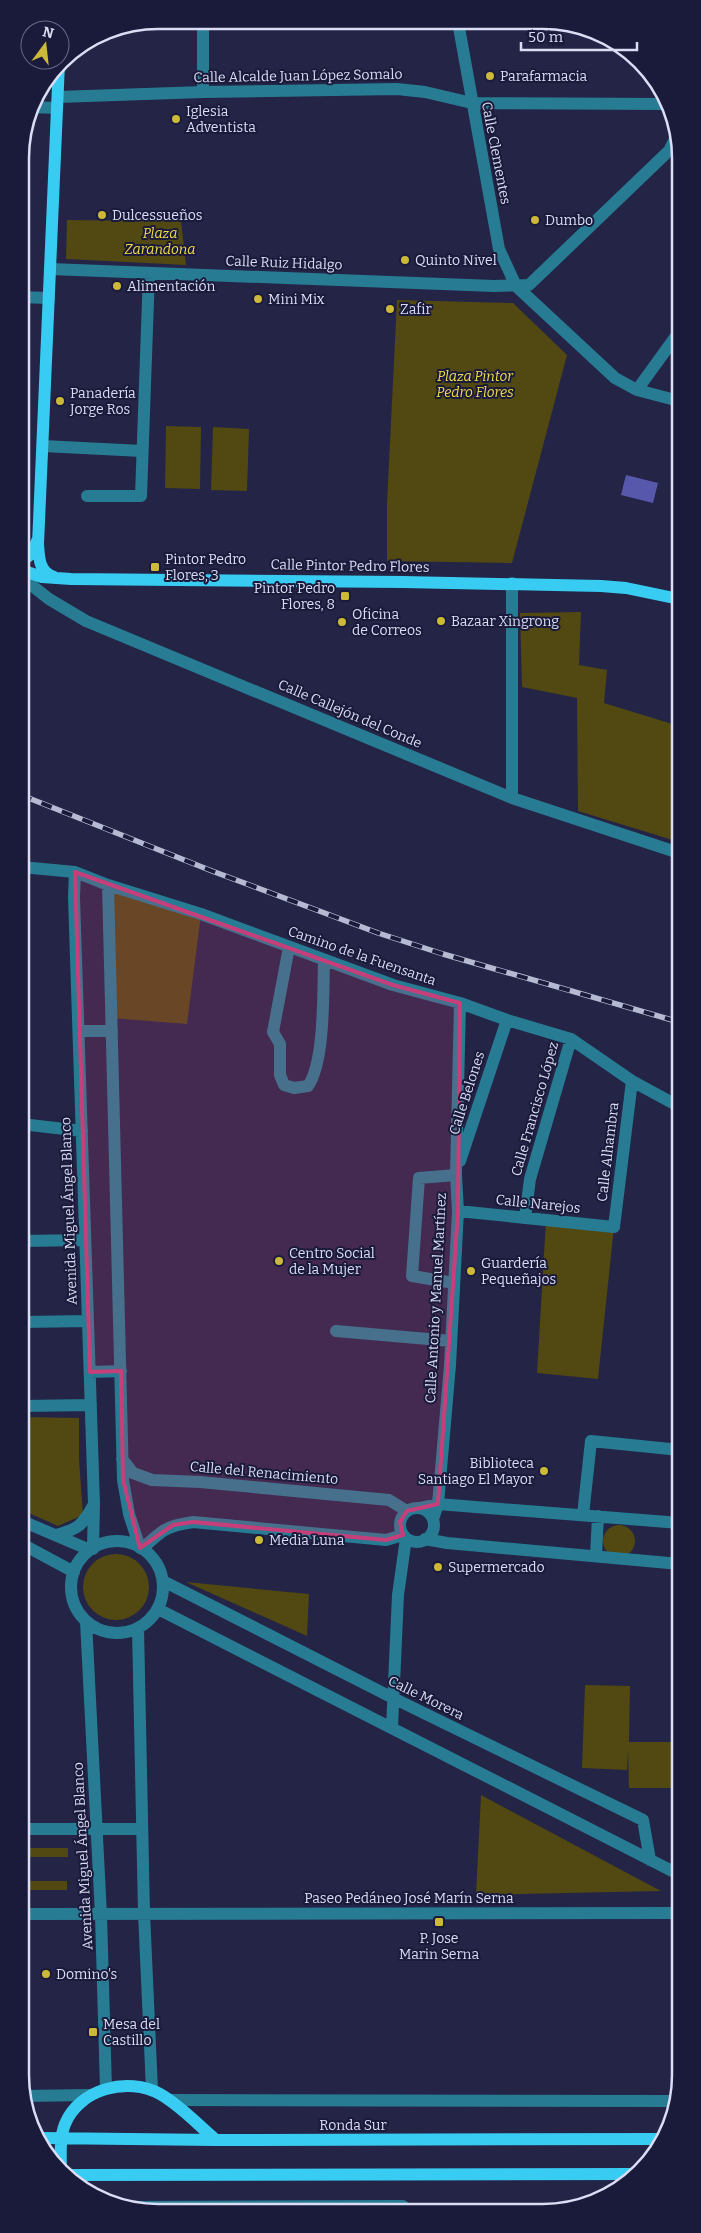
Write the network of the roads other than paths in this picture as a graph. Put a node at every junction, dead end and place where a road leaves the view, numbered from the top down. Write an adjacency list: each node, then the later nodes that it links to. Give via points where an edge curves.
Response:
1 (203, 29): 4 (street)
2 (459, 29): 6 (street, Calle Clementes)
3 (58, 76): 5 (main road)
4 (202, 92): 5 (street, Calle Alcalde Juan López Somalo); 6 (street, Calle Alcalde Juan López Somalo, via 397,88)
5 (57, 103): 8 (street, Calle Alcalde Juan López Somalo); 12 (main road)
6 (472, 103): 7 (street, Calle Alcalde Juan López Somalo); 14 (street, Calle Clementes, via 499,249)
7 (661, 104)
8 (40, 105)
9 (672, 146): 11 (street)
10 (672, 148): 11 (street)
11 (669, 151): 14 (street, via 537,279 529,285)
12 (50, 269): 13 (street, Calle Ruiz Hidalgo); 16 (main road)
13 (149, 272): 14 (street, Calle Ruiz Hidalgo); 21 (street)
14 (516, 286): 18 (street, via 598,364)
15 (29, 297): 16 (street)
16 (49, 298): 20 (main road)
17 (672, 342): 18 (street)
18 (637, 390): 19 (street)
19 (672, 398)
20 (43, 446): 21 (street); 23 (main road)
21 (142, 451): 22 (street, via 141,496)
22 (87, 496)
23 (39, 531): 24 (main road, via 34,550); 26 (main road, via 38,555 42,567 49,575)
24 (29, 555)
25 (29, 573): 26 (main road, Calle Pintor Pedro Flores)
26 (59, 578): 27 (main road, Calle Pintor Pedro Flores); 29 (street)
27 (512, 584): 30 (main road, Calle Pintor Pedro Flores, via 614,586); 31 (street)
28 (29, 585): 29 (street, Calle Callejón del Conde)
29 (38, 592): 31 (street, Calle Callejón del Conde, via 86,621)
30 (672, 598)
31 (512, 798): 32 (street, Calle Callejón del Conde)
32 (672, 852)
33 (29, 868): 34 (street, Camino de la Fuensanta)
34 (75, 872): 35 (street, Camino de la Fuensanta); 40 (street, Avenida Miguel Ángel Blanco)
35 (108, 886): 36 (street, Camino de la Fuensanta, via 201,914); 41 (street)
36 (289, 947): 37 (street, Camino de la Fuensanta); 37 (street, via 273,1032 280,1044 280,1075 284,1085 294,1088 308,1086 317,1070 322,1032)
37 (324, 961): 38 (street, Camino de la Fuensanta, via 393,985)
38 (460, 1003): 39 (street, Camino de la Fuensanta); 47 (street, Calle Antonio y Manuel Martínez)
39 (507, 1020): 42 (street, Camino de la Fuensanta); 47 (street, Calle Belones)
40 (79, 1031): 41 (street); 46 (street, Avenida Miguel Ángel Blanco)
41 (112, 1031): 58 (street)
42 (571, 1039): 43 (street, Camino de la Fuensanta); 49 (street, Calle Francisco López, via 530,1179)
43 (632, 1081): 44 (street, Camino de la Fuensanta); 50 (street, Calle Alhambra)
44 (672, 1103)
45 (29, 1125): 46 (street)
46 (82, 1130): 51 (street, Avenida Miguel Ángel Blanco)
47 (456, 1175): 48 (street, Calle Antonio y Manuel Martínez); 53 (street, via 419,1178 412,1276)
48 (458, 1211): 49 (street, Calle Narejos); 53 (street, Calle Antonio y Manuel Martínez)
49 (525, 1218): 50 (street, Calle Narejos)
50 (614, 1227)
51 (86, 1240): 52 (street); 54 (street, Avenida Miguel Ángel Blanco)
52 (29, 1241)
53 (454, 1283): 57 (street, Calle Antonio y Manuel Martínez)
54 (88, 1321): 55 (street); 59 (street, Avenida Miguel Ángel Blanco)
55 (29, 1322)
56 (336, 1331): 57 (street)
57 (451, 1341): 65 (street, Calle Antonio y Manuel Martínez)
58 (121, 1371): 59 (street); 63 (street)
59 (90, 1372): 60 (street, Avenida Miguel Ángel Blanco)
60 (91, 1405): 61 (street); 64 (street, Avenida Miguel Ángel Blanco)
61 (29, 1406)
62 (672, 1449): 67 (street, via 591,1441)
63 (122, 1459): 66 (street, Calle del Renacimiento, via 133,1473 152,1480 390,1500); 76 (street, via 129,1514)
64 (94, 1504): 72 (street, via 79,1528); 77 (street, Avenida Miguel Ángel Blanco)
65 (438, 1504): 66 (street); 67 (street); 69 (street, Calle Antonio y Manuel Martínez)
66 (413, 1509): 69 (street, via 425,1510); 73 (street, via 400,1522)
67 (583, 1515): 68 (street)
68 (598, 1516): 70 (street); 78 (street)
69 (433, 1519): 74 (street, via 432,1531)
70 (672, 1522)
71 (29, 1524): 72 (street)
72 (56, 1535): 77 (street)
73 (404, 1536): 74 (street, via 412,1541); 76 (street, via 386,1540 193,1522 173,1525); 85 (street)
74 (425, 1539): 78 (street)
75 (29, 1548): 80 (street)
76 (141, 1548): 77 (street, via 121,1542 101,1544); 81 (street, via 159,1568)
77 (91, 1550): 80 (street, via 80,1560)
78 (596, 1556): 79 (street)
79 (672, 1563)
80 (74, 1572): 83 (street, via 71,1590 76,1607)
81 (163, 1581): 82 (street); 85 (street, Calle Morera)
82 (158, 1608): 84 (street, via 150,1620); 86 (street)
83 (86, 1621): 84 (street, via 111,1633 125,1633); 88 (street, Avenida Miguel Ángel Blanco)
84 (138, 1628): 89 (street)
85 (393, 1698): 86 (street); 90 (street, Calle Morera, via 643,1820)
86 (392, 1728): 90 (street)
87 (29, 1828): 88 (street)
88 (97, 1828): 89 (street); 95 (street, Avenida Miguel Ángel Blanco)
89 (142, 1829): 94 (street)
90 (650, 1860): 91 (street)
91 (672, 1871)
92 (672, 1911): 94 (street, Paseo Pedáneo José Marín Serna)
93 (29, 1914): 95 (street, Paseo Pedáneo José Marín Serna)
94 (144, 1914): 95 (street, Paseo Pedáneo José Marín Serna); 97 (street)
95 (101, 1915): 96 (street, Avenida Miguel Ángel Blanco)
96 (106, 2089): 97 (main road, via 130,2086); 99 (main road)
97 (152, 2090): 100 (main road)
98 (30, 2096): 99 (street)
99 (91, 2096): 103 (main road, via 70,2114)
100 (169, 2100): 101 (street); 105 (main road)
101 (670, 2101)
102 (45, 2138): 103 (main road, Ronda Sur)
103 (62, 2138): 105 (main road, Ronda Sur); 106 (main road)
104 (655, 2139): 105 (main road, Ronda Sur)
105 (216, 2140)
106 (62, 2162)
107 (74, 2174): 108 (main road)
108 (627, 2174)

